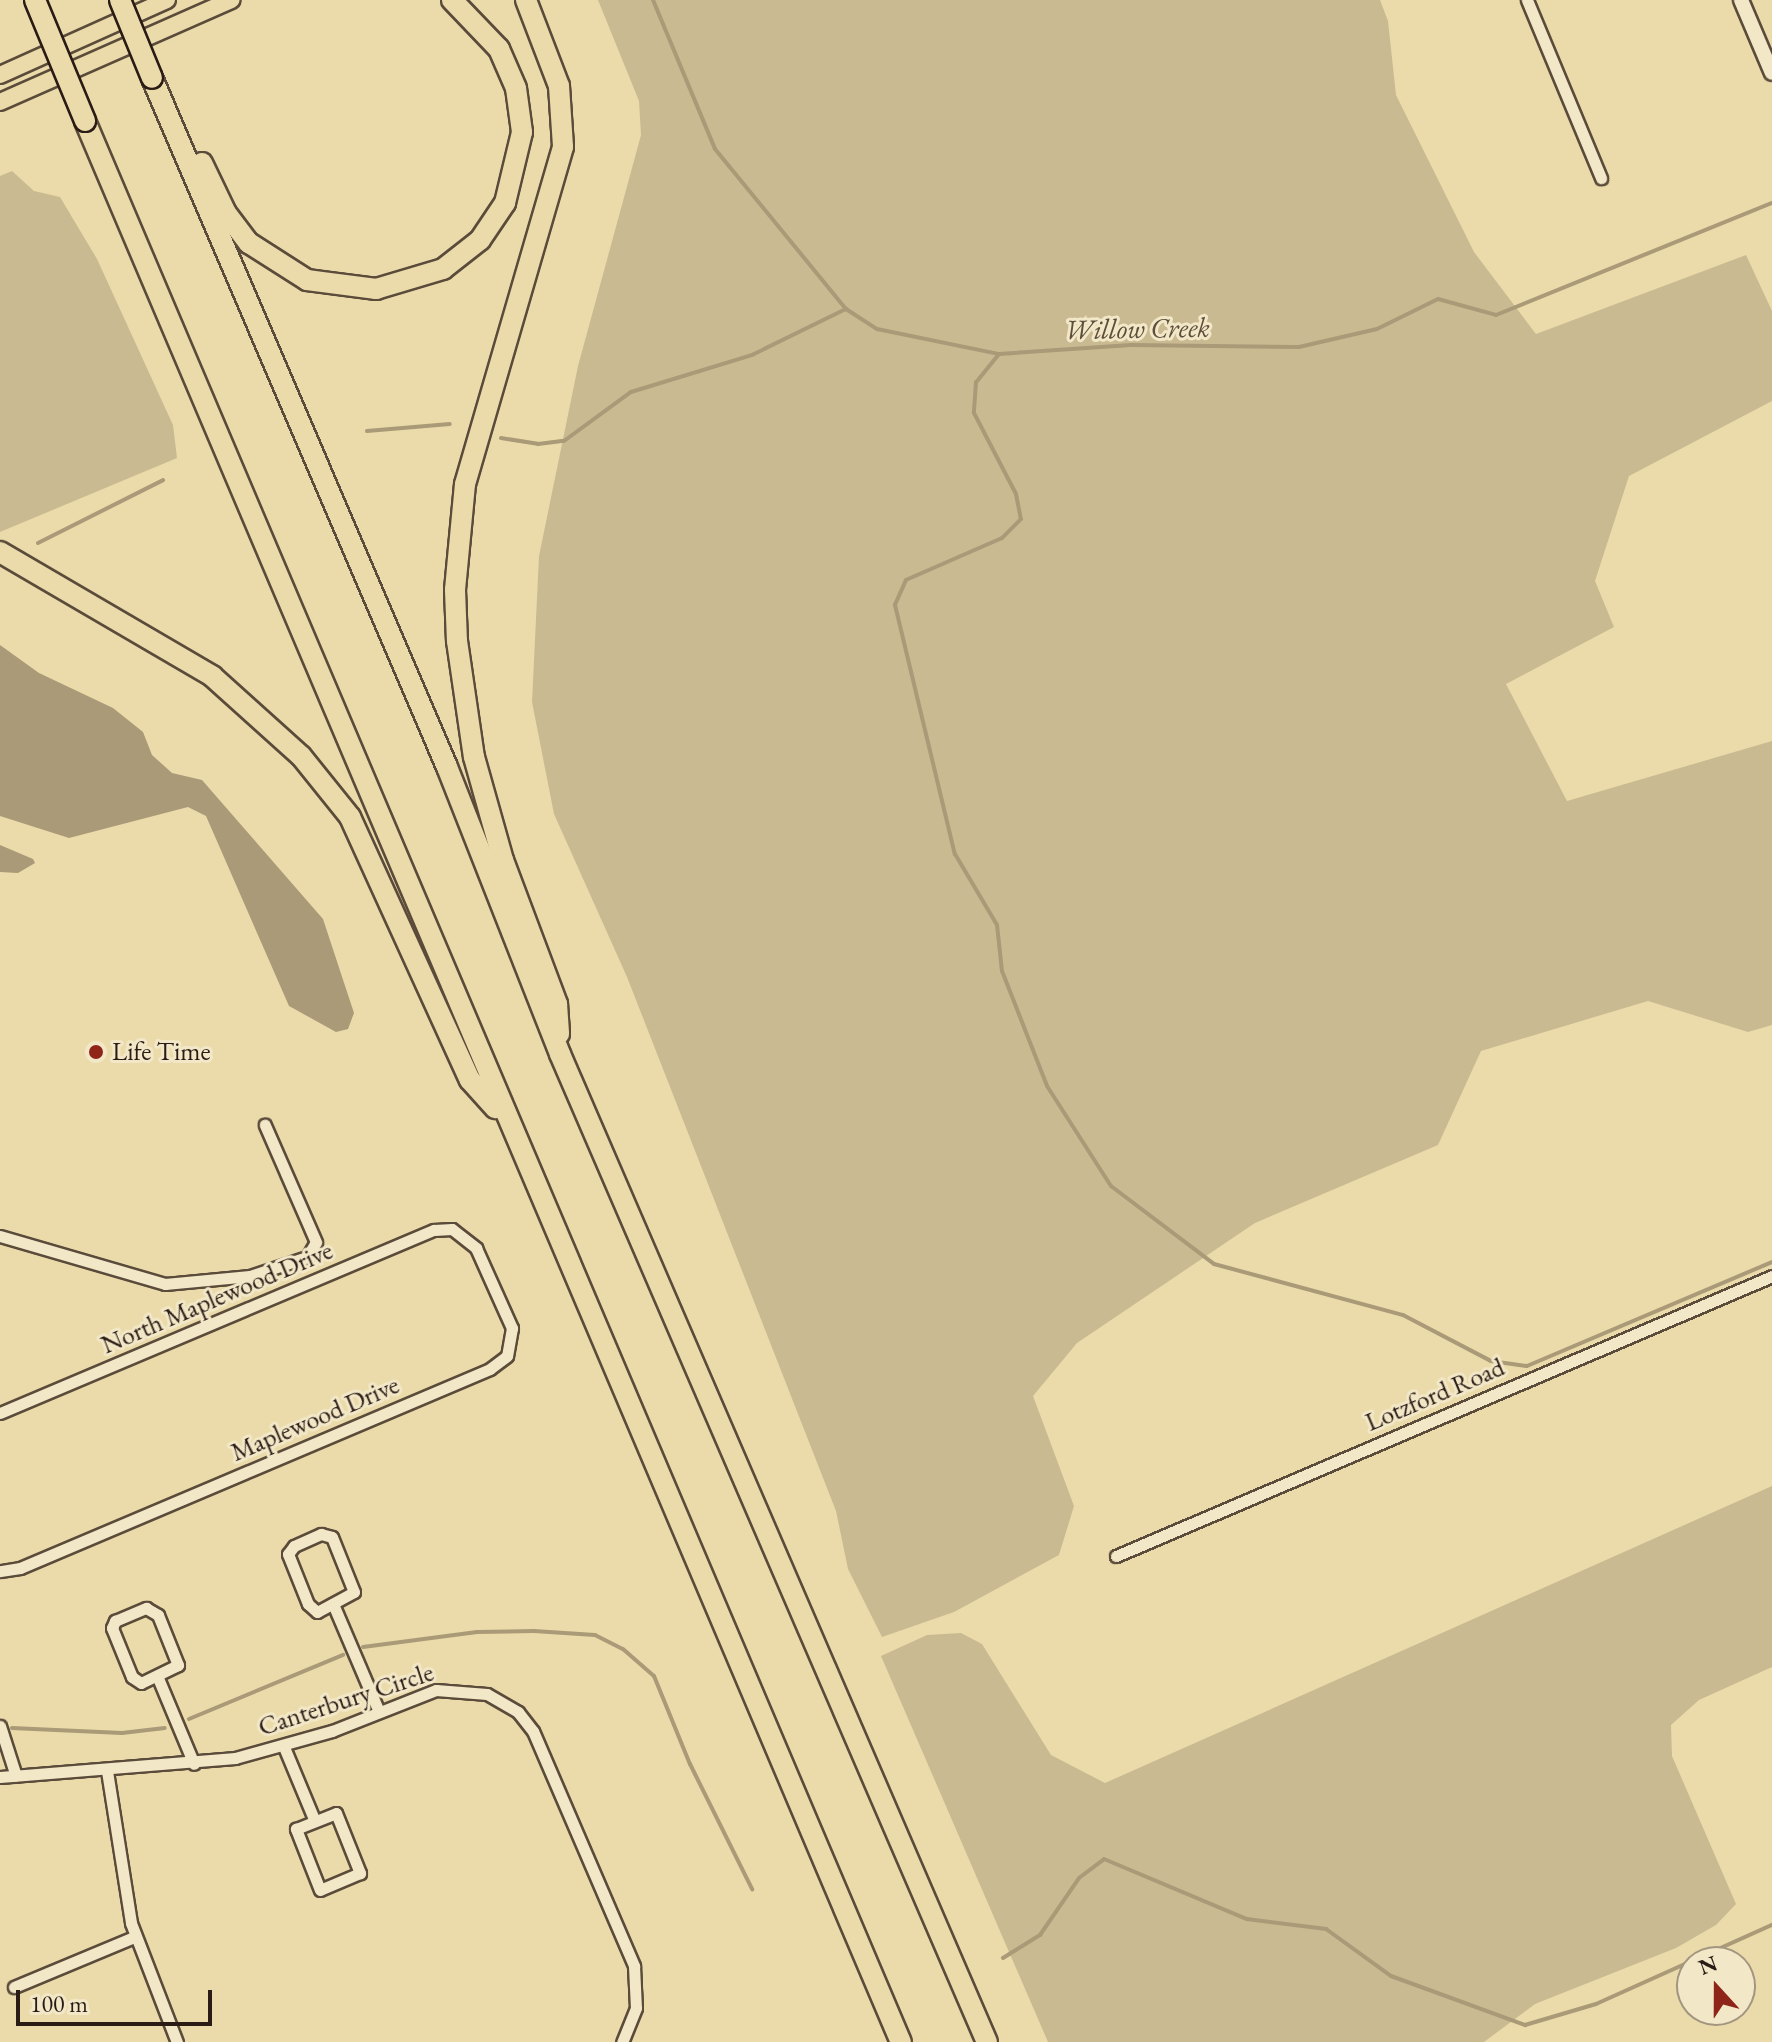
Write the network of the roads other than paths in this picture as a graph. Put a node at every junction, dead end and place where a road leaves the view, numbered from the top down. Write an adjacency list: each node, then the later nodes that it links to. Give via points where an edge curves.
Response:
1 (35, 0): 16 (highway, bridge)
2 (120, 0): 12 (highway, bridge)
3 (167, 0): 10 (main road)
4 (231, 0): 11 (main road)
5 (452, 0): 12 (highway, via 484,29 509,69 521,112 520,157 505,203 480,240 419,280 353,290 307,280 266,258 234,225 184,125)
6 (526, 0): 15 (highway, via 559,86 563,147 550,205 473,446 459,535 457,641 474,757 503,860 557,1004)
7 (1527, 0): 13 (street)
8 (1741, 0): 9 (street)
9 (1772, 73)
10 (0, 75)
11 (0, 102)
12 (162, 102): 15 (highway, via 447,767)
13 (1601, 178)
14 (0, 552): 16 (highway, via 212,676 301,756 350,817 470,1080)
15 (560, 1054): 39 (highway)
16 (506, 1120): 38 (highway)
17 (265, 1125): 19 (street, via 316,1242 307,1257 250,1276 165,1284)
18 (452, 1229): 21 (street, North Maplewood Drive, via 434,1230); 23 (street, Maplewood Drive, via 476,1248 512,1328 511,1345 500,1364 20,1568)
19 (0, 1236)
20 (1772, 1276): 22 (street, Lotzford Road)
21 (0, 1413)
22 (1116, 1556)
23 (0, 1571)
24 (333, 1604): 24 (street, via 351,1597 353,1586 332,1537 321,1534 288,1554 311,1609); 26 (street)
25 (158, 1678): 25 (street, via 178,1665 156,1611 146,1608 115,1621 112,1628 132,1677 141,1683); 29 (street)
26 (379, 1712): 28 (street, Canterbury Circle); 37 (street, Canterbury Circle, via 436,1690 459,1689 504,1702 529,1725 634,1966 636,2008)
27 (0, 1726): 31 (street)
28 (284, 1747): 29 (street, Canterbury Circle); 33 (street)
29 (194, 1764): 30 (street, Canterbury Circle)
30 (107, 1771): 31 (street, Canterbury Circle); 34 (street, via 117,1859)
31 (16, 1776): 32 (street, Canterbury Circle)
32 (0, 1777)
33 (314, 1819): 33 (street, via 339,1815 359,1863 358,1875 324,1889 316,1886 295,1833)
34 (134, 1937): 35 (street); 36 (street)
35 (14, 1987)
36 (177, 2042)
37 (622, 2042)
38 (901, 2042)
39 (987, 2042)

